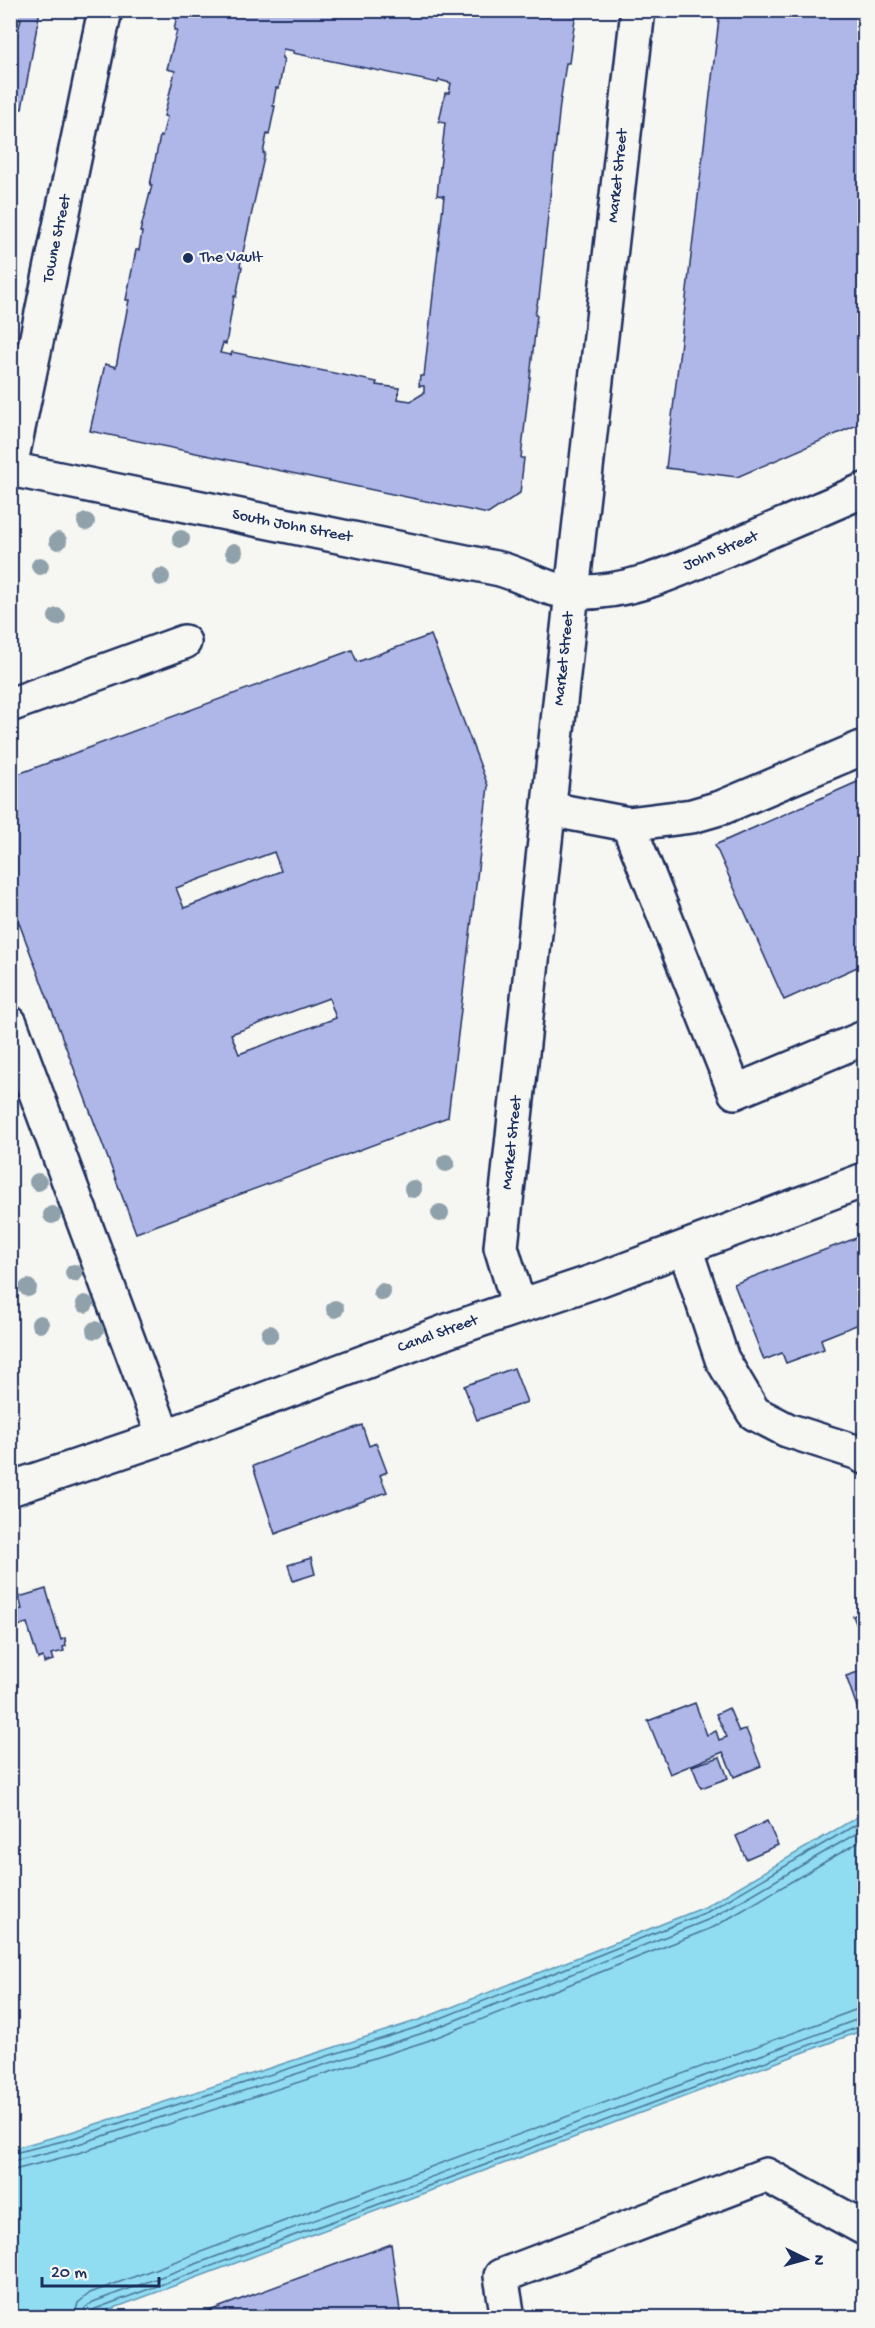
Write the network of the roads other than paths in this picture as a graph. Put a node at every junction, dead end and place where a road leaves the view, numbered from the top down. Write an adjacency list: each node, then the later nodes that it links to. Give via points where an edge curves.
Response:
1 (105, 10): 3 (street, Towne Street)
2 (638, 10): 5 (street, Market Street)
3 (10, 468): 5 (street, South John Street, via 500,569 550,589)
4 (864, 490): 5 (street, John Street, via 663,577 619,588)
5 (572, 592): 9 (street, Market Street)
6 (184, 642): 7 (street)
7 (10, 705)
8 (864, 747): 10 (street, via 723,807 692,816)
9 (549, 809): 10 (street); 15 (street, Market Street, via 501,1247)
10 (628, 824): 12 (street, via 735,1092)
11 (10, 1023): 16 (street)
12 (864, 1038)
13 (864, 1180): 14 (street, Canal Street)
14 (685, 1248): 15 (street, Canal Street); 17 (street, via 722,1359 754,1413 787,1430)
15 (519, 1306): 16 (street, Canal Street)
16 (164, 1437): 18 (street, Canal Street)
17 (864, 1457)
18 (10, 1488)
19 (864, 2228): 20 (street, via 766,2175 501,2276)
20 (508, 2318)

